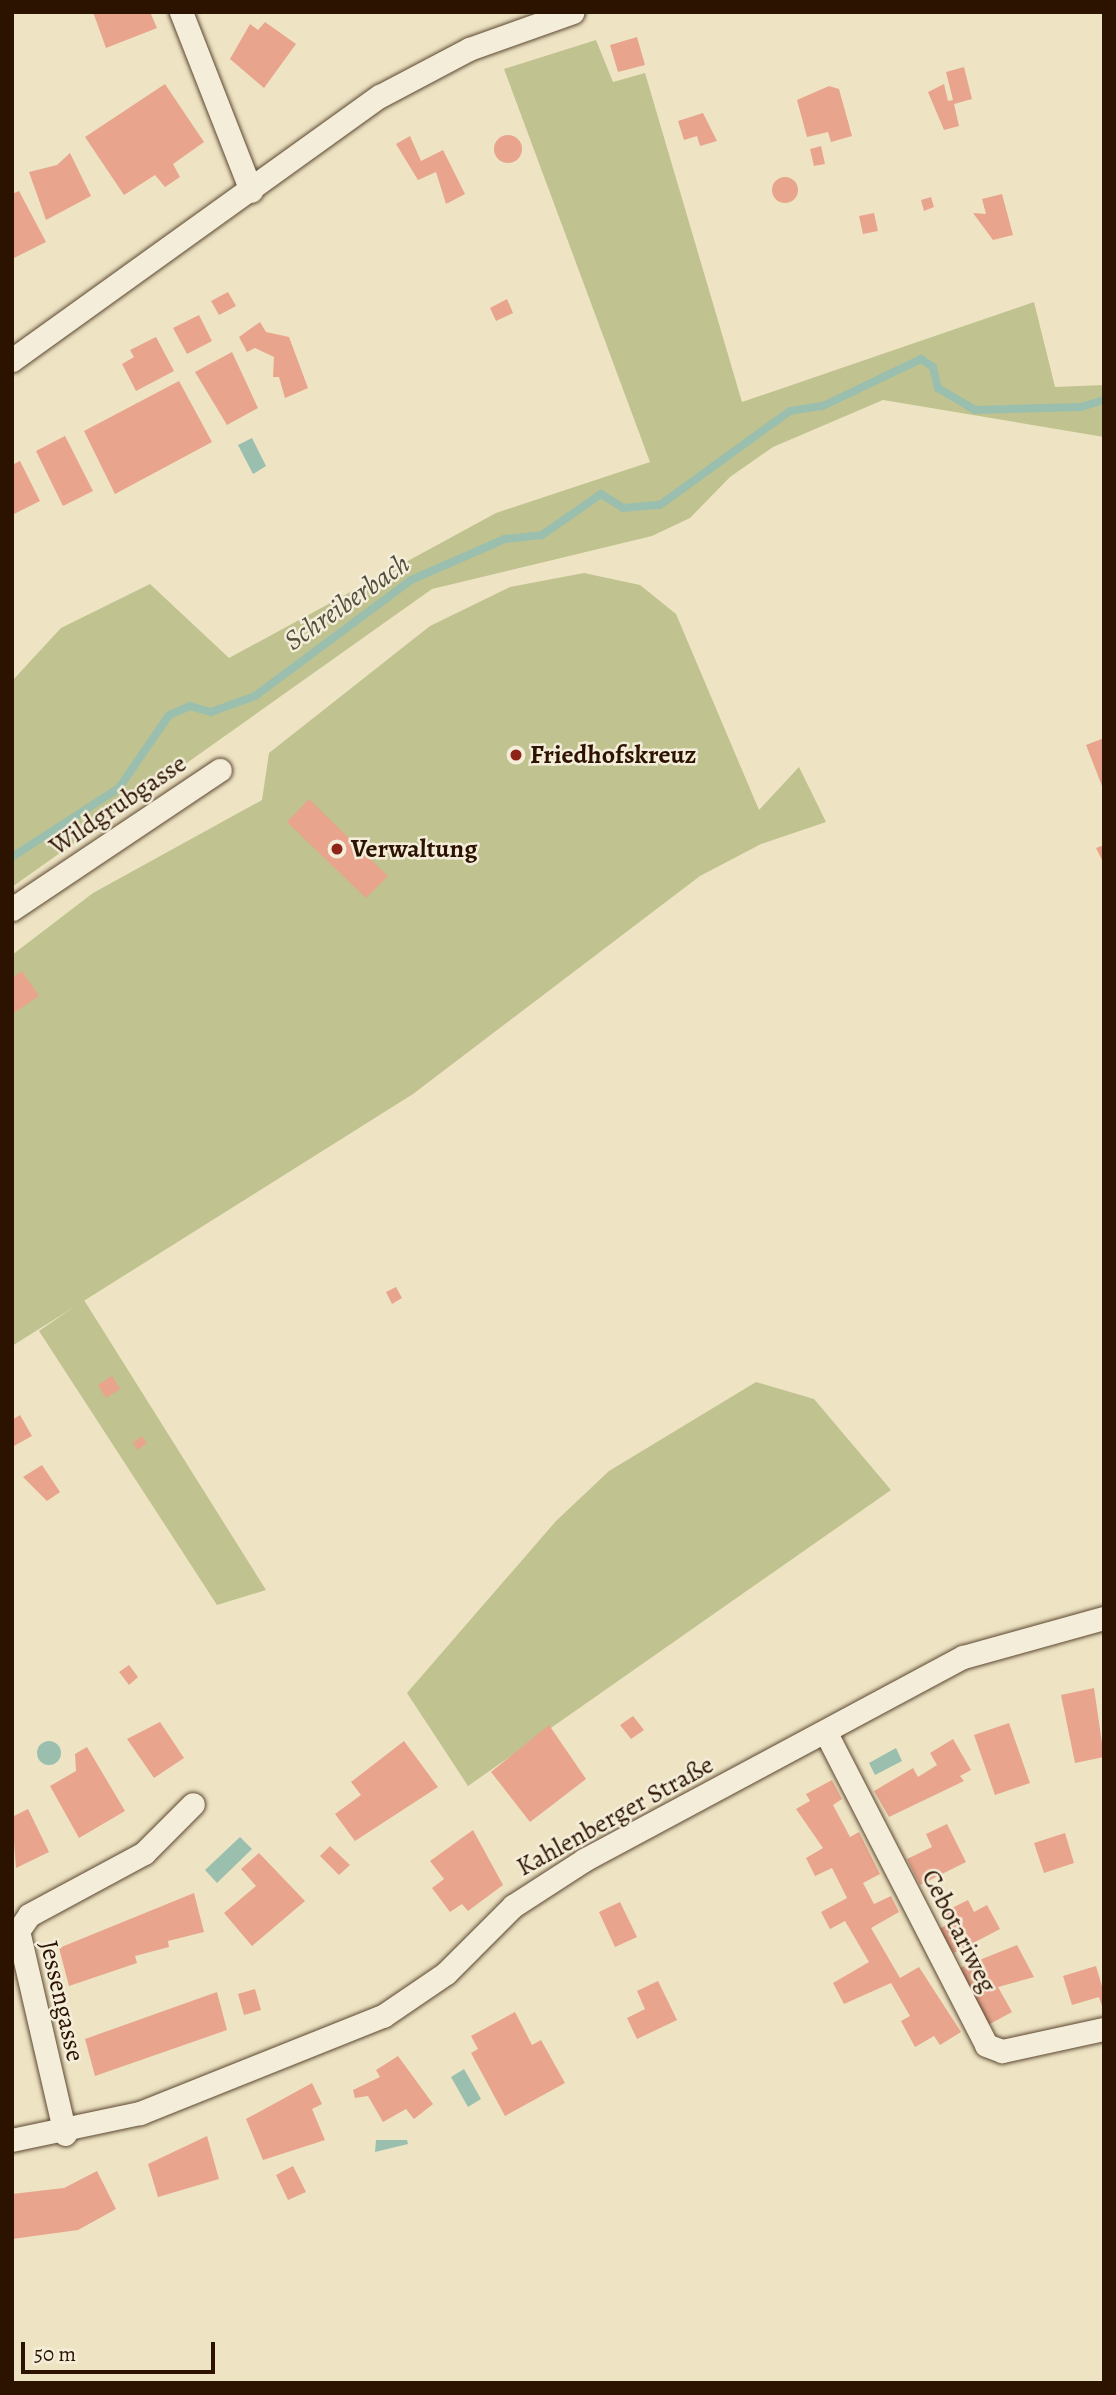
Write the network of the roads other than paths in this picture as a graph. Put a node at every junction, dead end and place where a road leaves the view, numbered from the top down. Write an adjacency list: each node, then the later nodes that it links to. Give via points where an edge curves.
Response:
1 (181, 12): 3 (street)
2 (573, 12): 3 (street, via 524,26 419,73)
3 (251, 191): 4 (street)
4 (12, 360)
5 (220, 770): 6 (street, Wildgrubgasse)
6 (12, 909)
7 (1104, 1618): 8 (street, Kahlenberger Straße, via 963,1657)
8 (827, 1735): 10 (street, Cebotariweg, via 986,2045 1002,2051); 11 (street, Kahlenberger Straße, via 542,1885 446,1972 383,2015 140,2113)
9 (193, 1804): 11 (street, Jessengasse, via 144,1853 29,1915 18,1931)
10 (1104, 2029)
11 (65, 2134): 12 (street, Kahlenberger Straße)
12 (12, 2140)

